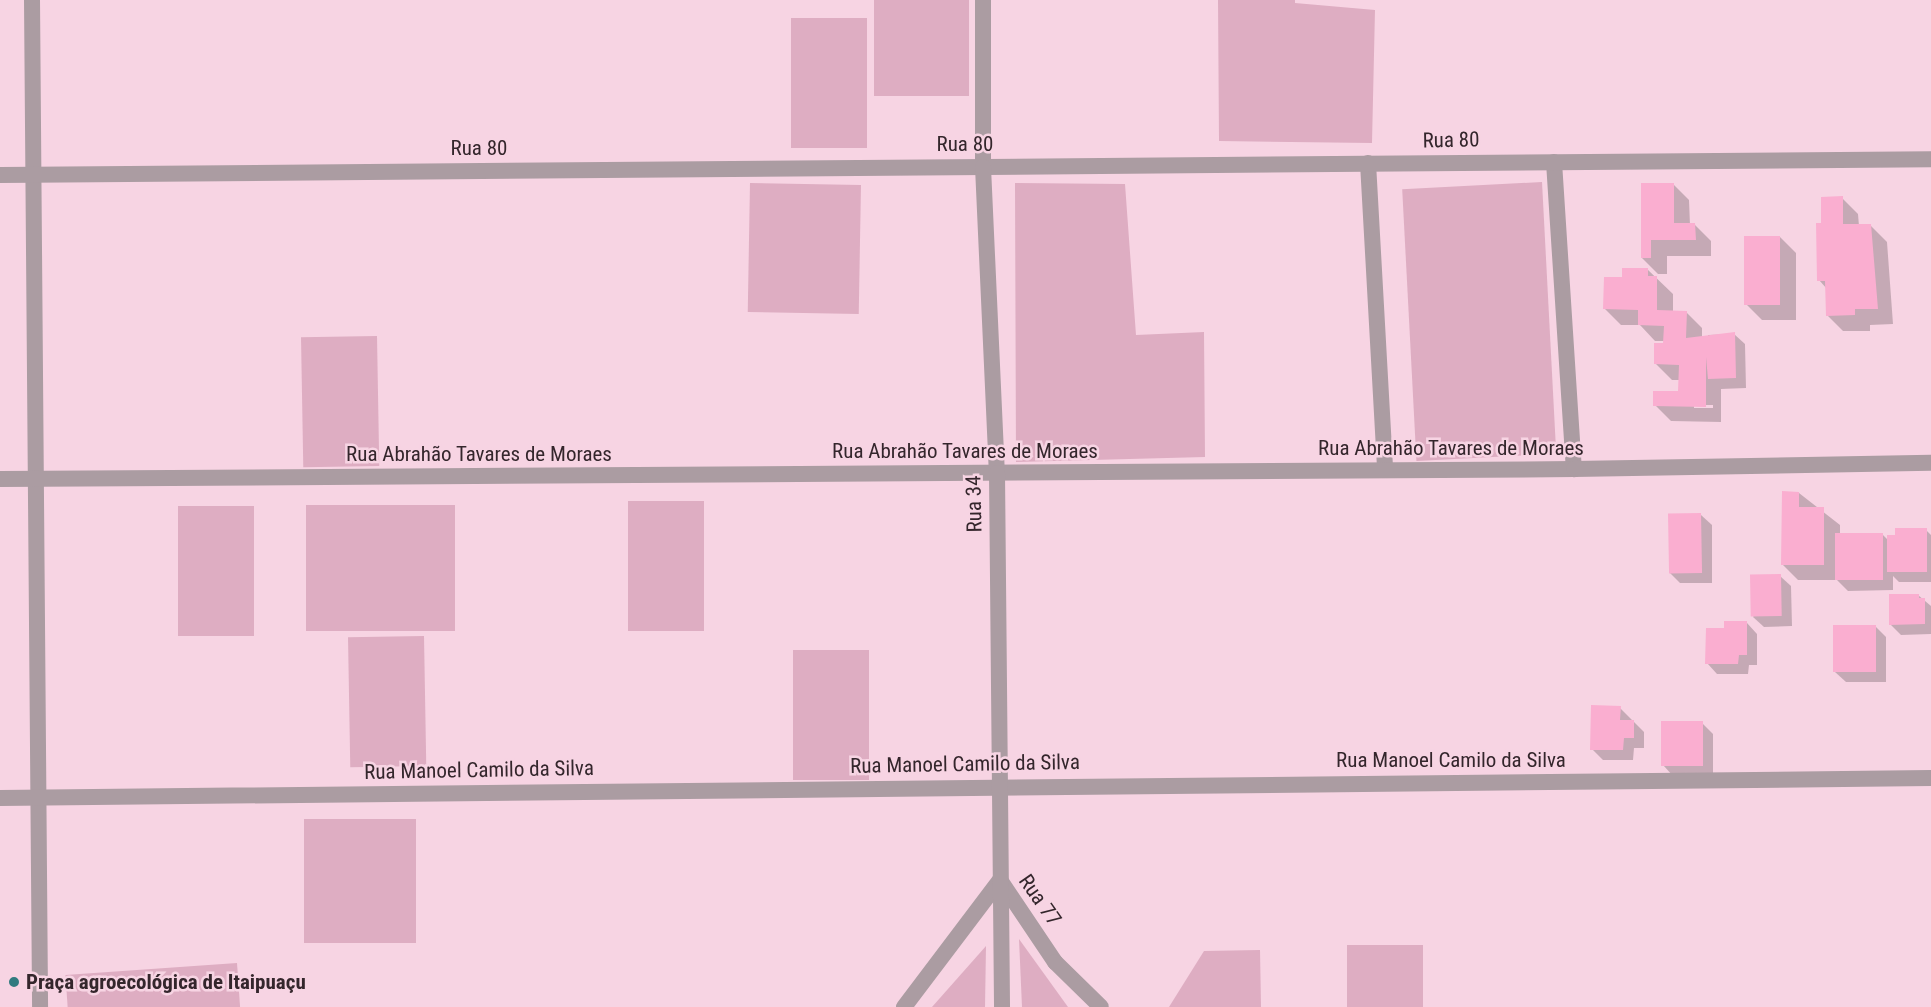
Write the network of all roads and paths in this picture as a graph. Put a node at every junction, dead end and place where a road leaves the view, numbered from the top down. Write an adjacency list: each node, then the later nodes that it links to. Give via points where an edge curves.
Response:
1 (32, 0): 7 (street)
2 (983, 0): 6 (street, Rua 34)
3 (1931, 159): 4 (street, Rua 80)
4 (1554, 162): 5 (street, Rua 80); 10 (street)
5 (1368, 164): 6 (street, Rua 80); 11 (street)
6 (983, 166): 7 (street, Rua 80); 12 (street, Rua 34)
7 (34, 174): 8 (street, Rua 80); 14 (street)
8 (0, 175)
9 (1931, 463): 10 (street, Rua Abrahão Tavares de Moraes)
10 (1574, 470): 11 (street, Rua Abrahão Tavares de Moraes)
11 (1385, 471): 12 (street, Rua Abrahão Tavares de Moraes)
12 (997, 473): 14 (street, Rua Abrahão Tavares de Moraes); 16 (street, Rua 34)
13 (0, 479): 14 (street, Rua Abrahão Tavares de Moraes)
14 (36, 479): 18 (street)
15 (1931, 778): 16 (street, Rua Manoel Camilo da Silva)
16 (999, 786): 18 (street, Rua Manoel Camilo da Silva); 19 (street, Rua 34)
17 (0, 798): 18 (street, Rua Manoel Camilo da Silva)
18 (38, 798): 20 (street)
19 (1000, 880): 21 (street, Rua 77); 22 (street, Rua 34); 23 (street, Rua 77, via 1055,962)
20 (40, 1007)
21 (904, 1007)
22 (1002, 1007)
23 (1101, 1007)

